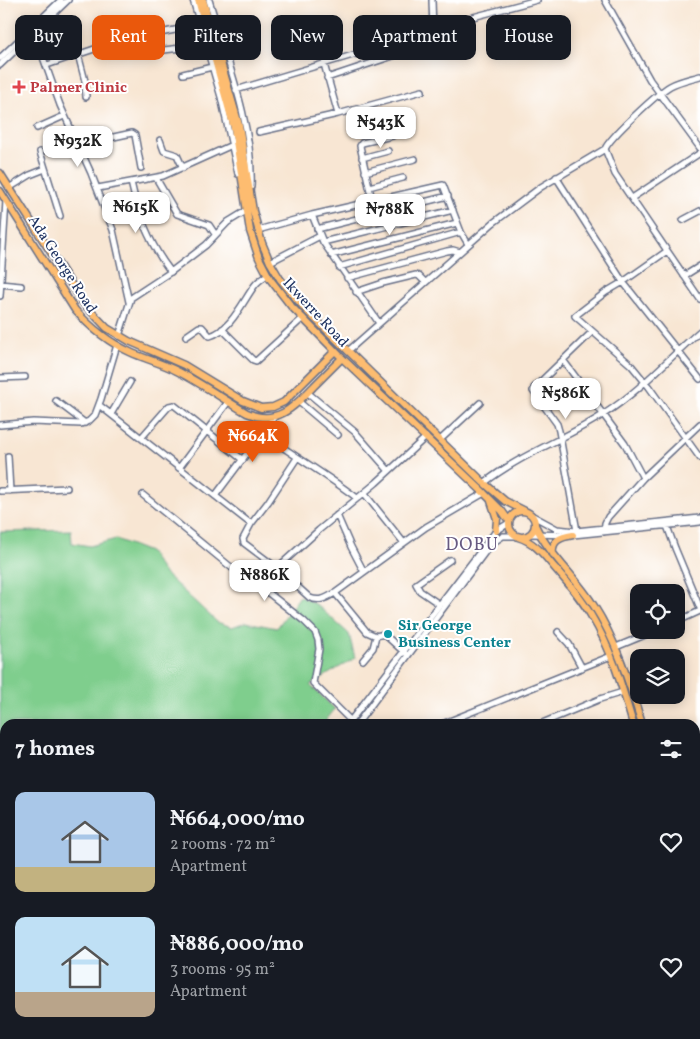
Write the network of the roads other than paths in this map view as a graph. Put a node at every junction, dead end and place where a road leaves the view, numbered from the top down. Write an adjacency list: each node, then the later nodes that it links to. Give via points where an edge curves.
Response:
1 (61, 0): 20 (street)
2 (68, 0): 10 (street)
3 (193, 0): 11 (street)
4 (198, 0): 12 (main road, Ikwerre Road)
5 (203, 0): 13 (main road, Ikwerre Road)
6 (209, 0): 35 (street)
7 (432, 0): 14 (street)
8 (538, 0): 15 (street)
9 (605, 0): 37 (street)
10 (52, 15)
11 (197, 15)
12 (203, 15)
13 (207, 15)
14 (432, 15)
15 (476, 16)
16 (175, 30): 18 (street, via 115,42)
17 (15, 50): 29 (street)
18 (82, 53)
19 (353, 55): 28 (street)
20 (0, 58)
21 (45, 60): 30 (street)
22 (61, 60): 30 (street)
23 (80, 60): 38 (street)
24 (210, 60): 31 (street)
25 (217, 60): 63 (main road, Ikwerre Road, via 234,128)
26 (218, 60): 69 (main road, Ikwerre Road, via 239,125)
27 (381, 60): 34 (street)
28 (324, 64): 34 (street); 35 (street)
29 (0, 65)
30 (47, 65): 40 (street)
31 (212, 67): 32 (street); 46 (street)
32 (182, 74)
33 (700, 76): 37 (street)
34 (328, 78): 39 (street)
35 (236, 90): 69 (street, via 250,162)
36 (422, 91): 39 (street)
37 (660, 92): 47 (street); 48 (street)
38 (86, 97)
39 (338, 114): 42 (street)
40 (64, 116): 41 (street); 45 (street)
41 (37, 128)
42 (259, 132)
43 (392, 136): 52 (street, via 362,143)
44 (160, 140): 55 (street, via 164,151 176,155)
45 (77, 145): 54 (street, via 132,133); 66 (street)
46 (232, 145): 55 (street); 63 (street)
47 (700, 148)
48 (605, 149): 59 (street); 70 (street, via 615,174)
49 (388, 151): 52 (street)
50 (40, 152): 56 (street)
51 (700, 153): 70 (street)
52 (362, 158): 57 (street)
53 (415, 160): 57 (street)
54 (141, 168)
55 (183, 168): 60 (street)
56 (45, 169): 65 (street); 77 (street)
57 (365, 172): 64 (street)
58 (0, 173): 65 (main road, Ada George Road)
59 (556, 177): 86 (street); 98 (street)
60 (156, 178): 62 (street); 83 (street, via 177,214 209,225)
61 (403, 178): 64 (street)
62 (131, 182): 66 (street); 93 (street, via 152,245)
63 (243, 186): 74 (main road, Ikwerre Road)
64 (369, 187): 72 (street)
65 (9, 188): 110 (main road, Ada George Road, via 84,304)
66 (98, 188): 104 (street, via 113,230)
67 (0, 191): 71 (main road, Ada George Road)
68 (448, 196): 72 (street, via 443,185); 73 (street); 80 (street)
69 (251, 198): 81 (main road, Ikwerre Road)
70 (632, 198): 87 (street)
71 (6, 200): 99 (street); 112 (main road, Ada George Road, via 75,310 98,334)
72 (372, 200): 76 (street)
73 (453, 210): 79 (street); 85 (street)
74 (246, 211): 83 (street); 94 (main road, Ikwerre Road, via 254,245)
75 (700, 211): 78 (street)
76 (312, 215): 80 (street); 81 (street)
77 (60, 216)
78 (683, 220)
79 (457, 223): 82 (street); 89 (street)
80 (317, 229): 84 (street)
81 (258, 230): 90 (main road, Ikwerre Road)
82 (461, 232): 86 (street); 92 (street)
83 (215, 234): 93 (street)
84 (320, 236): 85 (street); 90 (street)
85 (323, 242): 89 (street)
86 (468, 244): 88 (street)
87 (667, 251): 95 (street); 98 (street)
88 (460, 252): 96 (street, via 447,251); 97 (street)
89 (331, 255): 92 (street)
90 (270, 262): 115 (main road, Ikwerre Road, via 291,294)
91 (700, 266): 95 (street)
92 (339, 267): 96 (street)
93 (171, 272): 104 (street)
94 (267, 275): 105 (main road, Ikwerre Road); 107 (street, via 257,282)
95 (684, 276): 103 (street)
96 (347, 278): 101 (street)
97 (425, 282): 101 (street, via 416,275); 106 (street)
98 (623, 282): 109 (street, via 576,314 576,318); 113 (street)
99 (0, 284): 100 (street); 102 (street)
100 (21, 286)
101 (356, 292): 106 (street)
102 (0, 296)
103 (700, 299)
104 (129, 302): 110 (street)
105 (303, 318): 107 (street, via 256,361); 114 (main road, Ikwerre Road)
106 (379, 323): 115 (street)
107 (222, 329): 111 (street, via 210,336 199,327)
108 (700, 331): 113 (street)
109 (592, 332): 117 (street); 122 (street, via 620,354)
110 (119, 336): 114 (main road, Ada George Road, via 184,365 243,401 261,408 284,402)
111 (186, 336)
112 (117, 345): 125 (main road, Ada George Road, via 177,371); 128 (street)
113 (678, 350): 120 (street); 122 (street)
114 (335, 351): 116 (main road, Ikwerre Road)
115 (348, 351): 142 (main road, Ikwerre Road)
116 (342, 358): 123 (main road); 138 (main road, Ikwerre Road)
117 (564, 360): 130 (street); 139 (street, via 533,391)
118 (25, 377): 119 (street)
119 (0, 378)
120 (700, 379)
121 (130, 382): 129 (street)
122 (646, 383): 130 (street); 141 (street)
123 (308, 393): 126 (main road); 148 (street, via 355,432)
124 (56, 400): 132 (street)
125 (228, 402): 131 (main road, Ada George Road, via 256,417); 135 (street)
126 (299, 402): 131 (main road); 137 (street)
127 (480, 403): 142 (street)
128 (99, 405): 129 (street); 132 (street, via 95,415)
129 (111, 414): 140 (street)
130 (604, 414): 139 (street); 149 (street)
131 (275, 416): 136 (street)
132 (85, 423): 134 (street)
133 (700, 424): 141 (street)
134 (0, 425)
135 (206, 431): 140 (street, via 171,404); 146 (street); 147 (street)
136 (262, 434): 144 (street); 146 (street)
137 (338, 435)
138 (426, 437): 148 (street); 155 (main road, Ikwerre Road)
139 (561, 437): 150 (street); 170 (street)
140 (141, 438): 147 (street)
141 (685, 438): 145 (street); 149 (street)
142 (440, 440): 150 (main road, Ikwerre Road)
143 (8, 456): 153 (street)
144 (297, 458): 158 (street); 165 (street)
145 (700, 458)
146 (243, 460): 157 (street)
147 (179, 468): 157 (street)
148 (389, 471): 154 (street)
149 (643, 478): 169 (street, via 608,517)
150 (484, 483): 159 (main road, Ikwerre Road)
151 (67, 488): 153 (street)
152 (0, 491): 153 (street)
153 (10, 491)
154 (364, 493): 158 (street); 174 (street)
155 (486, 494): 163 (main road, Ikwerre Road); 168 (main road, via 497,519); 174 (street)
156 (143, 495): 192 (street, via 314,632 319,650 313,683)
157 (215, 496): 165 (street)
158 (357, 498): 160 (street)
159 (525, 511): 161 (main road); 163 (main road, via 513,514)
160 (337, 515): 177 (street); 178 (street)
161 (533, 516): 166 (main road); 170 (street, via 558,529)
162 (700, 518): 169 (street)
163 (509, 522): 168 (street); 173 (main road, via 510,530)
164 (700, 522): 167 (street)
165 (251, 524): 177 (street, via 243,539 244,544)
166 (535, 525): 171 (main road); 172 (main road)
167 (667, 526): 169 (street); 181 (street)
168 (496, 531): 180 (street)
169 (604, 531): 170 (street)
170 (575, 533): 172 (street); 175 (main road, via 556,541)
171 (531, 534): 172 (street); 173 (main road)
172 (540, 534): 175 (main road)
173 (517, 536): 187 (street, via 503,536 491,544); 188 (main road, via 536,547 572,587 593,618)
174 (404, 542): 178 (street)
175 (553, 555): 186 (main road, via 586,594)
176 (450, 560): 180 (street, via 416,584 420,592)
177 (277, 568): 179 (street, via 310,598 323,600)
178 (364, 572): 179 (street)
179 (335, 593): 184 (street, via 367,632)
180 (439, 604): 187 (street)
181 (700, 610): 182 (street)
182 (685, 618)
183 (558, 632): 190 (street)
184 (376, 636): 187 (street, via 384,634); 189 (street, via 373,648)
185 (635, 639): 186 (street)
186 (616, 647): 198 (main road)
187 (405, 653): 193 (street); 194 (street)
188 (611, 656): 190 (street); 191 (main road)
189 (363, 660)
190 (582, 668): 195 (street)
191 (623, 692): 196 (street); 197 (main road)
192 (346, 719)
193 (351, 719)
194 (360, 719)
195 (454, 719)
196 (557, 719)
197 (632, 719)
198 (640, 719)

